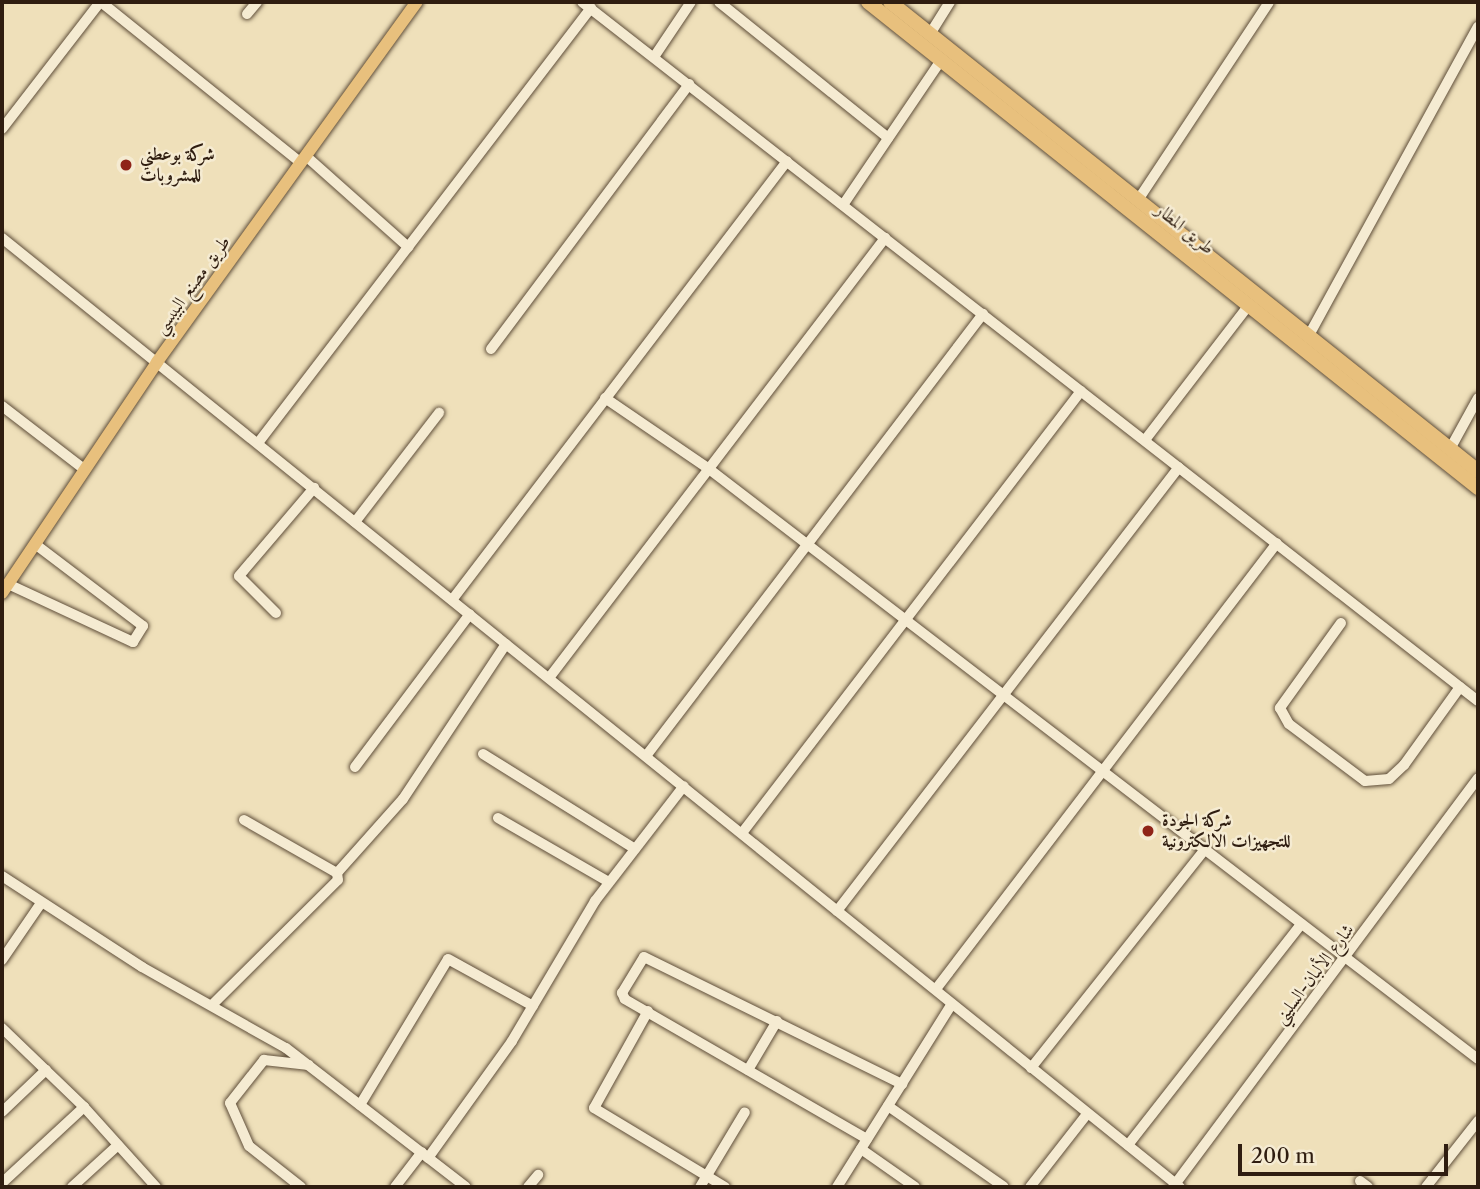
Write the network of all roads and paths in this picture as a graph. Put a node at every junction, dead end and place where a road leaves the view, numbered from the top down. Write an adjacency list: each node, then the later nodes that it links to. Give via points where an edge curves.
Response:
1 (101, 2): 17 (street); 19 (street)
2 (257, 2): 11 (street)
3 (417, 2): 19 (main road, طريق مصنع البيبسي)
4 (691, 2): 14 (street)
5 (719, 2): 18 (street)
6 (867, 2): 15 (highway, طريق المطار)
7 (890, 2): 13 (highway, طريق المطار)
8 (950, 2): 13 (street)
9 (1269, 2): 21 (street)
10 (587, 5): 14 (street); 25 (street)
11 (247, 14)
12 (1478, 26): 29 (street)
13 (930, 34): 21 (highway, طريق المطار)
14 (654, 57): 16 (street)
15 (942, 59): 18 (street); 26 (highway, طريق المطار)
16 (689, 84): 20 (street); 30 (street)
17 (2, 129)
18 (888, 138): 22 (street)
19 (304, 160): 25 (street); 31 (main road, طريق مصنع البيبسي)
20 (787, 160): 22 (street); 33 (street)
21 (1138, 200): 26 (highway, طريق المطار)
22 (843, 205): 24 (street)
23 (2, 238): 31 (street)
24 (885, 238): 28 (street); 41 (street)
25 (408, 247): 38 (street)
26 (1191, 251): 27 (highway, طريق المطار); 29 (highway, طريق المطار)
27 (1249, 305): 37 (street); 45 (highway, طريق المطار)
28 (983, 314): 32 (street); 49 (street)
29 (1308, 337): 39 (highway, طريق المطار)
30 (491, 349)
31 (157, 362): 38 (street); 42 (main road, طريق مصنع البيبسي)
32 (1081, 391): 37 (street); 54 (street)
33 (605, 398): 41 (street); 51 (street)
34 (1478, 398): 39 (street)
35 (2, 406): 42 (street)
36 (439, 414): 46 (street)
37 (1145, 440): 40 (street)
38 (258, 443): 44 (street)
39 (1450, 449): 43 (highway, طريق المطار)
40 (1179, 467): 47 (street); 59 (street)
41 (709, 469): 49 (street); 57 (street)
42 (85, 470): 48 (main road, طريق مصنع البيبسي)
43 (1478, 471)
44 (314, 488): 46 (street); 52 (street, via 239,576)
45 (1478, 488)
46 (355, 522): 51 (street)
47 (1277, 543): 58 (street); 64 (street)
48 (35, 544): 50 (main road, طريق مصنع البيبسي); 50 (street, via 143,626 133,642)
49 (807, 545): 54 (street); 62 (street)
50 (5, 586)
51 (452, 600): 53 (street)
52 (276, 613)
53 (470, 614): 56 (street); 63 (street)
54 (904, 621): 59 (street); 69 (street)
55 (1341, 623): 58 (street, via 1280,708 1289,724 1365,781 1389,779 1404,765)
56 (506, 644): 57 (street); 72 (street, via 403,799)
57 (548, 678): 62 (street)
58 (1460, 687): 60 (street)
59 (1003, 697): 64 (street); 76 (street)
60 (1478, 701)
61 (483, 754): 70 (street)
62 (646, 757): 66 (street)
63 (355, 767)
64 (1103, 773): 71 (street); 80 (street)
65 (1478, 778): 78 (street, شارع الألبان-السليني)
66 (684, 786): 69 (street); 70 (street)
67 (498, 818): 74 (street)
68 (244, 820): 72 (street)
69 (742, 833): 76 (street)
70 (635, 849): 74 (street)
71 (1205, 849): 77 (street); 89 (street)
72 (337, 873): 82 (street, via 338,880)
73 (2, 876): 75 (street)
74 (609, 882): 83 (street)
75 (41, 903): 79 (street); 82 (street)
76 (837, 911): 80 (street)
77 (1301, 924): 78 (street); 102 (street)
78 (1346, 958): 87 (street); 108 (street, شارع الألبان-السليني)
79 (2, 960)
80 (936, 989): 81 (street)
81 (952, 1004): 89 (street); 92 (street)
82 (212, 1005): 88 (street)
83 (533, 1006): 93 (street, via 448,959); 103 (street)
84 (648, 1011): 85 (street, via 622,996 648,955); 91 (street); 105 (street, via 593,1105 598,1113)
85 (777, 1021): 91 (street); 92 (street)
86 (2, 1028): 90 (street)
87 (1478, 1059)
88 (310, 1065): 93 (street); 110 (street, via 264,1060 230,1102 249,1146)
89 (1031, 1068): 98 (street)
90 (46, 1070): 94 (street); 96 (street)
91 (748, 1070): 100 (street)
92 (902, 1084): 95 (street)
93 (360, 1105): 103 (street)
94 (84, 1107): 101 (street); 106 (street)
95 (888, 1107): 100 (street); 118 (street)
96 (2, 1112)
97 (745, 1112): 105 (street)
98 (1087, 1114): 102 (street); 119 (street)
99 (1478, 1121): 120 (street)
100 (864, 1144): 116 (street); 117 (street)
101 (118, 1145): 107 (street); 109 (street)
102 (1128, 1145): 108 (street)
103 (425, 1155): 111 (street); 112 (street)
104 (538, 1175): 113 (street)
105 (706, 1177): 114 (street); 115 (street)
106 (2, 1183)
107 (151, 1186)
108 (1176, 1186)
109 (72, 1187)
110 (301, 1187)
111 (395, 1187)
112 (466, 1187)
113 (528, 1187)
114 (700, 1187)
115 (725, 1187)
116 (837, 1187)
117 (915, 1187)
118 (1004, 1187)
119 (1030, 1187)
120 (1426, 1187)

